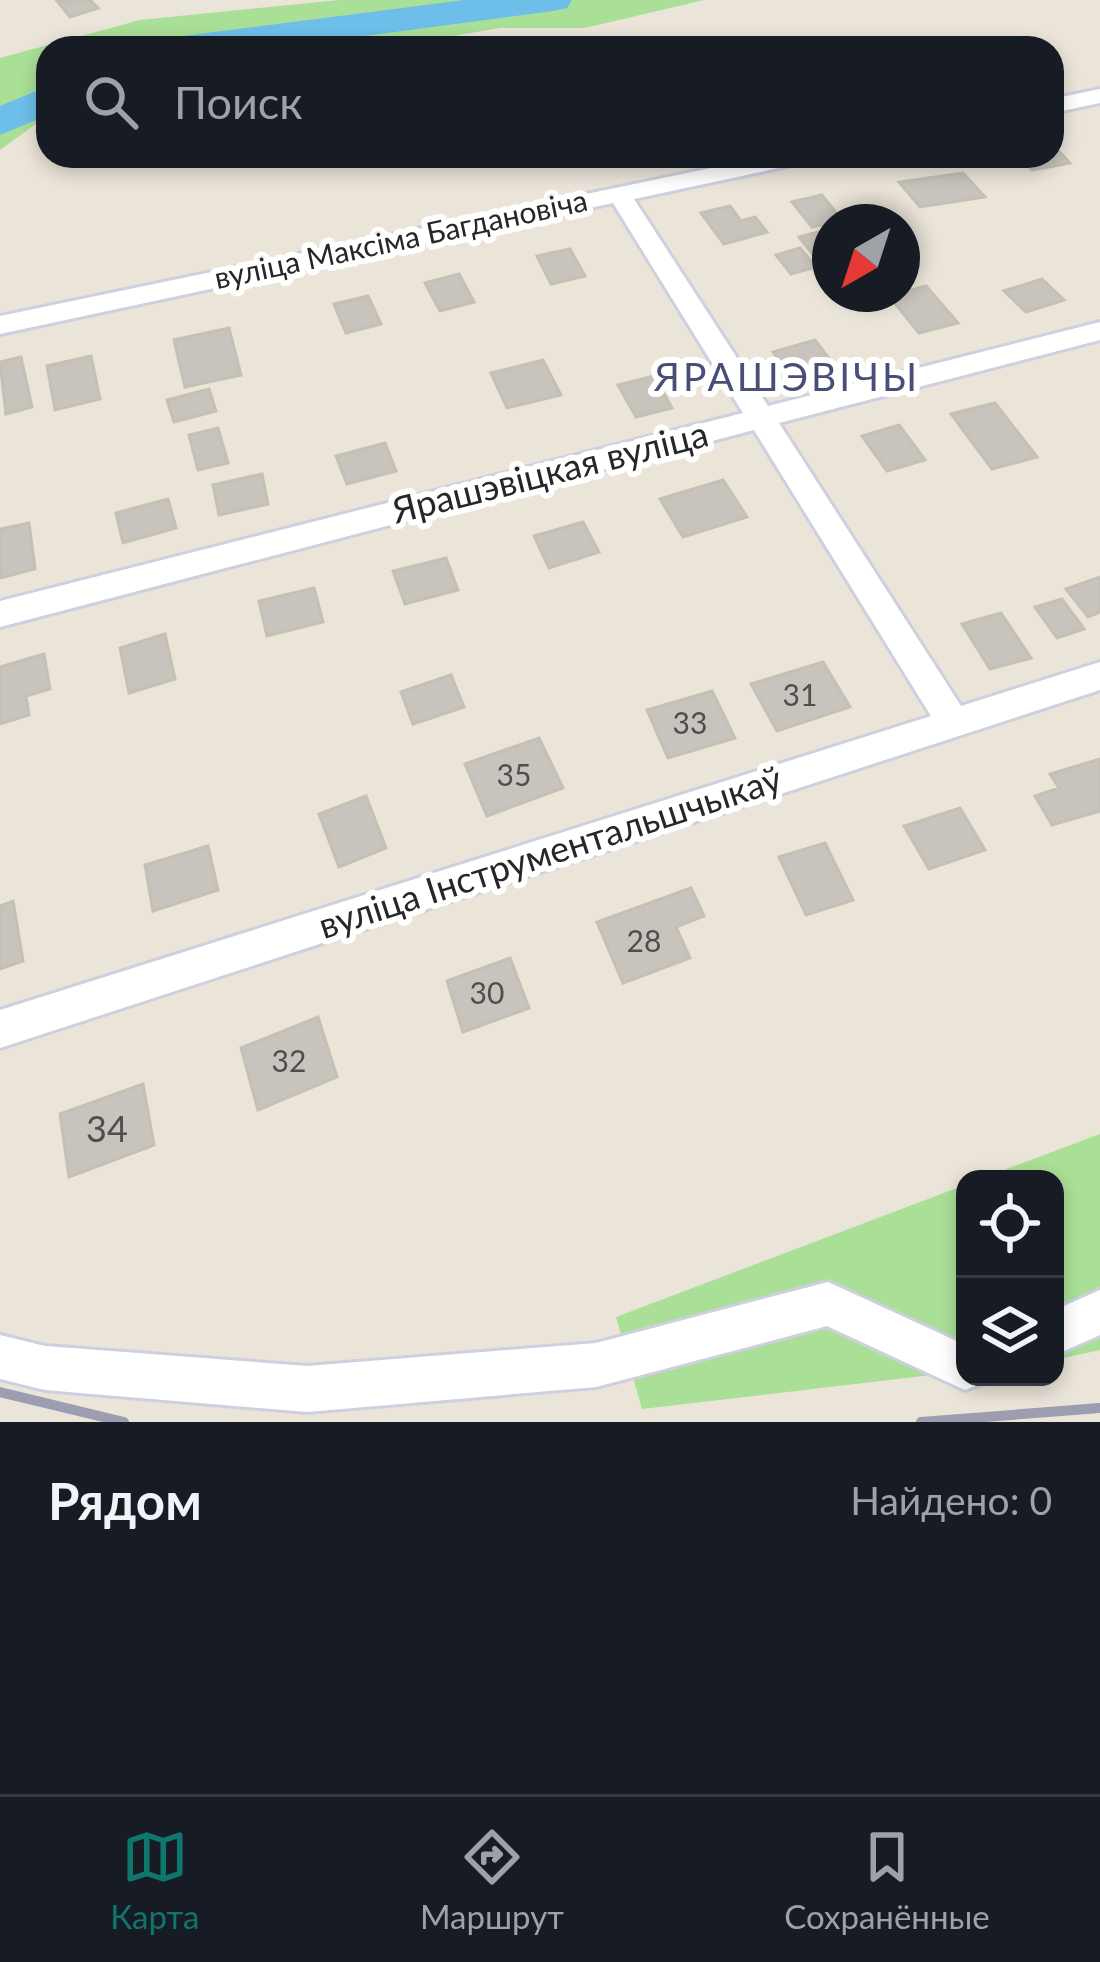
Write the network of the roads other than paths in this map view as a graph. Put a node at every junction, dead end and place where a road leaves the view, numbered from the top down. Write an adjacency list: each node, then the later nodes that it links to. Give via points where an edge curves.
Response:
1 (1100, 96): 2 (street)
2 (1064, 104)
3 (743, 168): 4 (street, вуліца Максіма Багдановіча)
4 (619, 193): 5 (street, вуліца Максіма Багдановіча); 7 (street)
5 (0, 325)
6 (1100, 331): 7 (street, Ярашэвіцкая вуліца)
7 (764, 417): 8 (street, Ярашэвіцкая вуліца); 10 (street)
8 (0, 614)
9 (1100, 676): 10 (street, вуліца Інструментальшчыкаў)
10 (954, 723): 11 (street, вуліца Інструментальшчыкаў)
11 (0, 1029)
12 (1100, 1312): 13 (street)
13 (1064, 1329)
14 (0, 1357): 15 (street, via 45,1368 307,1390 596,1365 828,1304)
15 (956, 1364)

